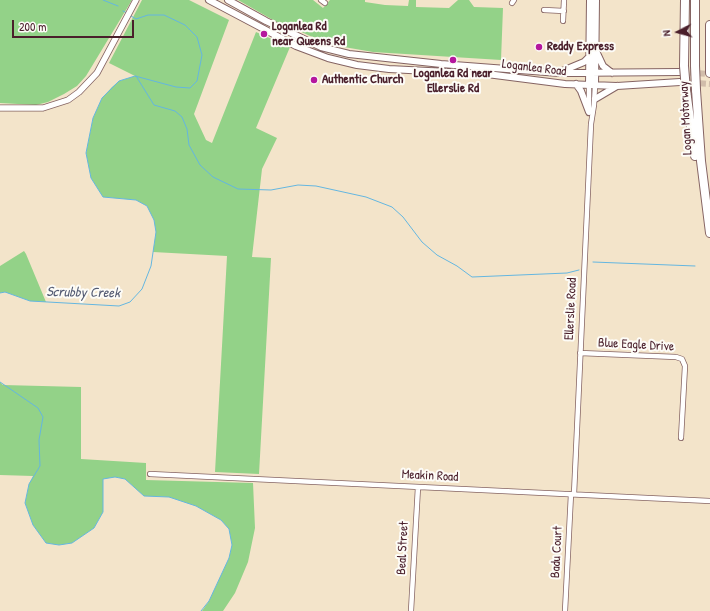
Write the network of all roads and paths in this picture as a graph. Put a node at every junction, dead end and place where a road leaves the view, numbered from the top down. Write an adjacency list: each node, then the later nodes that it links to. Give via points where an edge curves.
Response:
1 (209, 0): 22 (main road, Loganlea Road, via 296,46 342,62 388,69 476,73)
2 (228, 0): 17 (main road, Loganlea Road, via 304,40 350,54)
3 (564, 0): 10 (street)
4 (590, 0): 14 (main road)
5 (596, 0): 13 (main road)
6 (685, 0): 16 (highway)
7 (695, 0): 29 (highway, Logan Motorway, bridge, via 696,90)
8 (135, 2): 26 (street, via 104,62 89,83 68,100 28,110)
9 (544, 10): 10 (street)
10 (564, 10): 11 (street)
11 (563, 21)
12 (710, 24): 15 (highway)
13 (596, 50): 18 (main road, via 603,66); 20 (main road)
14 (590, 56): 17 (main road, via 584,62); 20 (main road)
15 (710, 67): 19 (highway)
16 (682, 69): 18 (main road, Loganlea Road); 29 (highway, bridge, via 697,164)
17 (559, 73): 20 (main road, Loganlea Road)
18 (612, 73): 20 (main road, Loganlea Road)
19 (710, 73)
20 (592, 74): 23 (main road)
21 (680, 82): 24 (main road, Loganlea Road)
22 (576, 84): 23 (main road, Loganlea Road); 27 (main road)
23 (592, 85): 24 (main road, Loganlea Road); 25 (street, Ellerslie Road); 27 (street, Ellerslie Road)
24 (617, 86): 25 (main road)
25 (594, 99): 28 (street, Ellerslie Road)
26 (0, 108)
27 (589, 112): 28 (street, Ellerslie Road)
28 (591, 124): 31 (street, Ellerslie Road)
29 (703, 182): 30 (highway, Logan Motorway)
30 (710, 233)
31 (580, 353): 32 (street, Blue Eagle Drive, via 682,359 685,366); 35 (street, Ellerslie Road)
32 (681, 438)
33 (150, 474): 34 (street, Meakin Road)
34 (418, 487): 35 (street, Meakin Road); 37 (street, Beal Street)
35 (572, 494): 36 (street, Meakin Road); 38 (street, Badu Court)
36 (710, 501)
37 (411, 611)
38 (565, 611)

